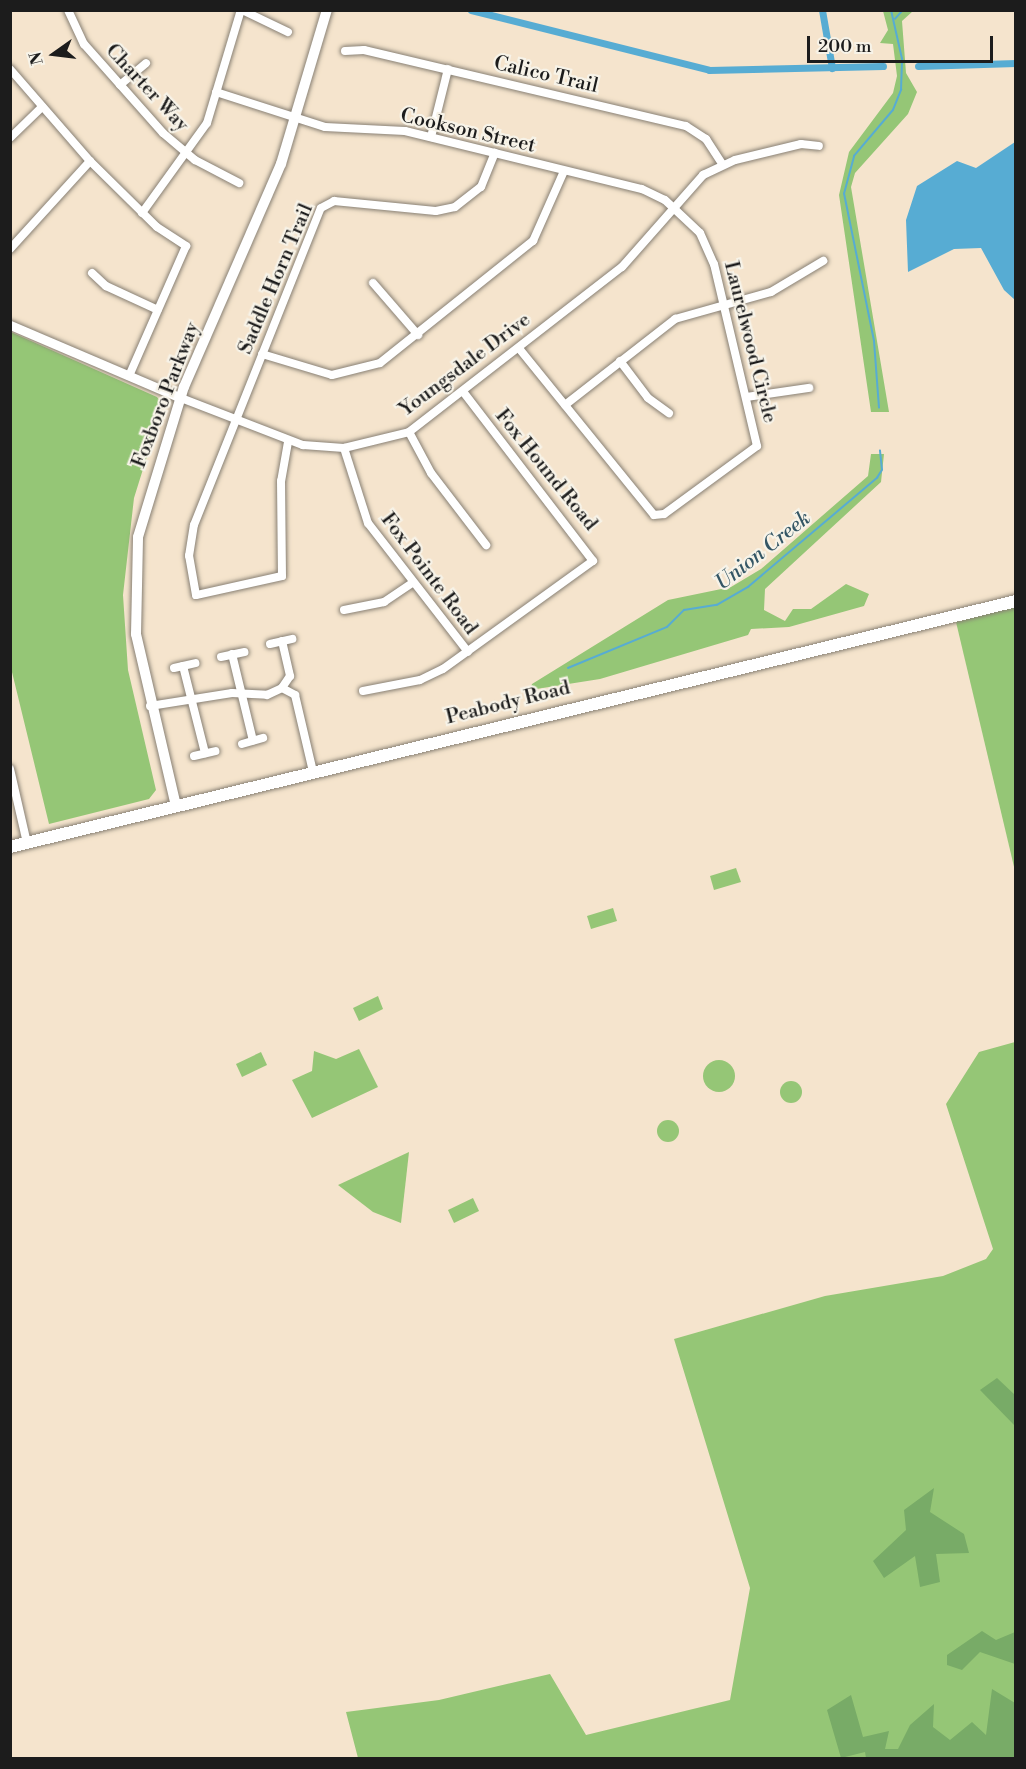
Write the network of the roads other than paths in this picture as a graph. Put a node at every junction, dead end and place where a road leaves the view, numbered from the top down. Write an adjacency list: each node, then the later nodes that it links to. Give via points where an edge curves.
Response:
1 (68, 10): 9 (street, Charter Way, via 79,38)
2 (242, 10): 4 (street); 10 (street)
3 (327, 10): 12 (main road, Foxboro Parkway)
4 (288, 32)
5 (345, 51): 8 (street, Calico Trail)
6 (146, 63): 9 (street)
7 (10, 69): 11 (street)
8 (448, 69): 13 (street); 19 (street, Calico Trail, via 686,126 706,139)
9 (120, 85): 17 (street, Charter Way)
10 (216, 92): 12 (street, Cookson Street); 17 (street, via 207,123)
11 (42, 107): 14 (street); 18 (street)
12 (296, 118): 13 (street, Cookson Street, via 341,129 392,129); 38 (main road, Foxboro Parkway, via 258,223)
13 (431, 137): 16 (street, Cookson Street)
14 (10, 138)
15 (819, 146): 19 (street, Youngsdale Drive, via 801,144)
16 (495, 153): 20 (street, Cookson Street); 33 (street, Saddle Horn Trail, via 481,187 455,207 324,203)
17 (188, 154): 21 (street, Charter Way); 23 (street)
18 (90, 161): 23 (street); 24 (street)
19 (722, 164): 22 (street, Youngsdale Drive, via 703,174)
20 (564, 171): 22 (street, Cookson Street, via 642,189); 31 (street, via 533,241)
21 (239, 183)
22 (674, 206): 28 (street, Laurelwood Circle, via 704,241); 32 (street, Youngsdale Drive, via 634,256)
23 (142, 213): 29 (street, via 186,246)
24 (10, 249)
25 (824, 261): 28 (street, via 771,292)
26 (92, 273): 29 (street, via 106,286)
27 (373, 283): 31 (street)
28 (725, 305): 34 (street, via 675,319); 39 (street, Laurelwood Circle)
29 (158, 310): 35 (street)
30 (10, 325): 35 (street, Youngsdale Drive)
31 (418, 335): 33 (street, via 380,363 344,374 306,371)
32 (519, 348): 37 (street, Youngsdale Drive); 40 (street, Laurelwood Circle)
33 (262, 354): 42 (street, Saddle Horn Trail)
34 (620, 361): 40 (street); 41 (street, via 648,398)
35 (129, 376): 38 (street, Youngsdale Drive)
36 (809, 388): 39 (street)
37 (464, 393): 43 (street, Youngsdale Drive); 54 (street, Fox Hound Road, via 593,558 587,569)
38 (181, 398): 42 (street, Youngsdale Drive); 64 (main road, Foxboro Parkway, via 152,480 138,544 136,634)
39 (747, 398): 40 (street, Laurelwood Circle, via 755,450 659,516 649,512)
40 (565, 405)
41 (669, 412)
42 (234, 420): 44 (street, Youngsdale Drive); 44 (street, Saddle Horn Trail, via 190,542 190,574 200,597 282,576 281,481)
43 (409, 432): 45 (street, Youngsdale Drive); 46 (street, via 430,473)
44 (288, 442): 45 (street, Youngsdale Drive)
45 (344, 448): 47 (street, Fox Pointe Road, via 368,523)
46 (486, 545)
47 (412, 583): 49 (street, via 384,602); 54 (street, Fox Pointe Road)
48 (1016, 601): 72 (main road, Peabody Road)
49 (344, 610)
50 (292, 639): 51 (street)
51 (282, 641): 52 (street); 60 (street, via 290,676)
52 (270, 644)
53 (244, 651): 55 (street)
54 (468, 652): 61 (street, via 420,680)
55 (232, 654): 56 (street); 62 (street)
56 (221, 657)
57 (195, 663): 58 (street)
58 (183, 666): 59 (street); 63 (street)
59 (174, 668)
60 (282, 688): 62 (street); 72 (street, via 295,695)
61 (363, 691)
62 (242, 694): 63 (street); 66 (street)
63 (192, 701): 64 (street); 69 (street)
64 (150, 706): 73 (main road, Foxboro Parkway)
65 (263, 738): 66 (street)
66 (253, 741): 67 (street)
67 (242, 744)
68 (215, 751): 69 (street)
69 (205, 753): 70 (street)
70 (194, 756)
71 (10, 769): 74 (street)
72 (314, 772): 73 (main road, Peabody Road)
73 (176, 806): 74 (main road, Peabody Road)
74 (27, 843): 75 (main road, Peabody Road)
75 (10, 847)

